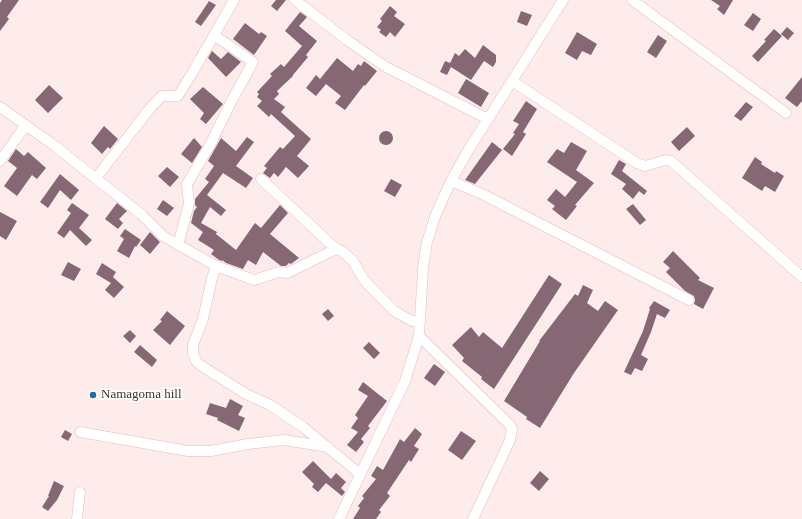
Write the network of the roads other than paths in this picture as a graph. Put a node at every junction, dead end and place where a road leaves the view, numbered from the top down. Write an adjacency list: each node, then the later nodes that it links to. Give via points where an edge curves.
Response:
1 (234, 0): 5 (street)
2 (296, 0): 9 (street, via 346,40 386,67)
3 (563, 0): 6 (street)
4 (632, 0): 8 (street)
5 (214, 35): 12 (street, via 178,96 162,96 151,107); 15 (street, via 253,62 187,184 189,204)
6 (512, 80): 9 (street); 18 (street, via 637,163 645,166 671,161)
7 (0, 107): 10 (street)
8 (786, 113)
9 (488, 119): 14 (street)
10 (26, 125): 11 (street); 12 (street)
11 (0, 161)
12 (96, 178): 15 (street, via 142,215 163,236)
13 (261, 179): 16 (street)
14 (451, 180): 19 (street); 20 (street, via 427,242 422,268)
15 (178, 245): 17 (street)
16 (336, 249): 17 (street, via 288,273 279,272 254,280); 20 (street, via 353,261 364,280 394,311)
17 (216, 266): 23 (street, via 203,319 193,345 196,361 246,394 270,405)
18 (802, 277)
19 (689, 300)
20 (419, 322): 21 (street)
21 (419, 336): 24 (street, via 405,382); 28 (street, via 512,429 510,440)
22 (80, 432): 23 (street, via 188,451 211,451 284,440)
23 (328, 447): 24 (street)
24 (360, 474): 27 (street)
25 (80, 492): 26 (street)
26 (77, 519)
27 (339, 519)
28 (473, 519)

